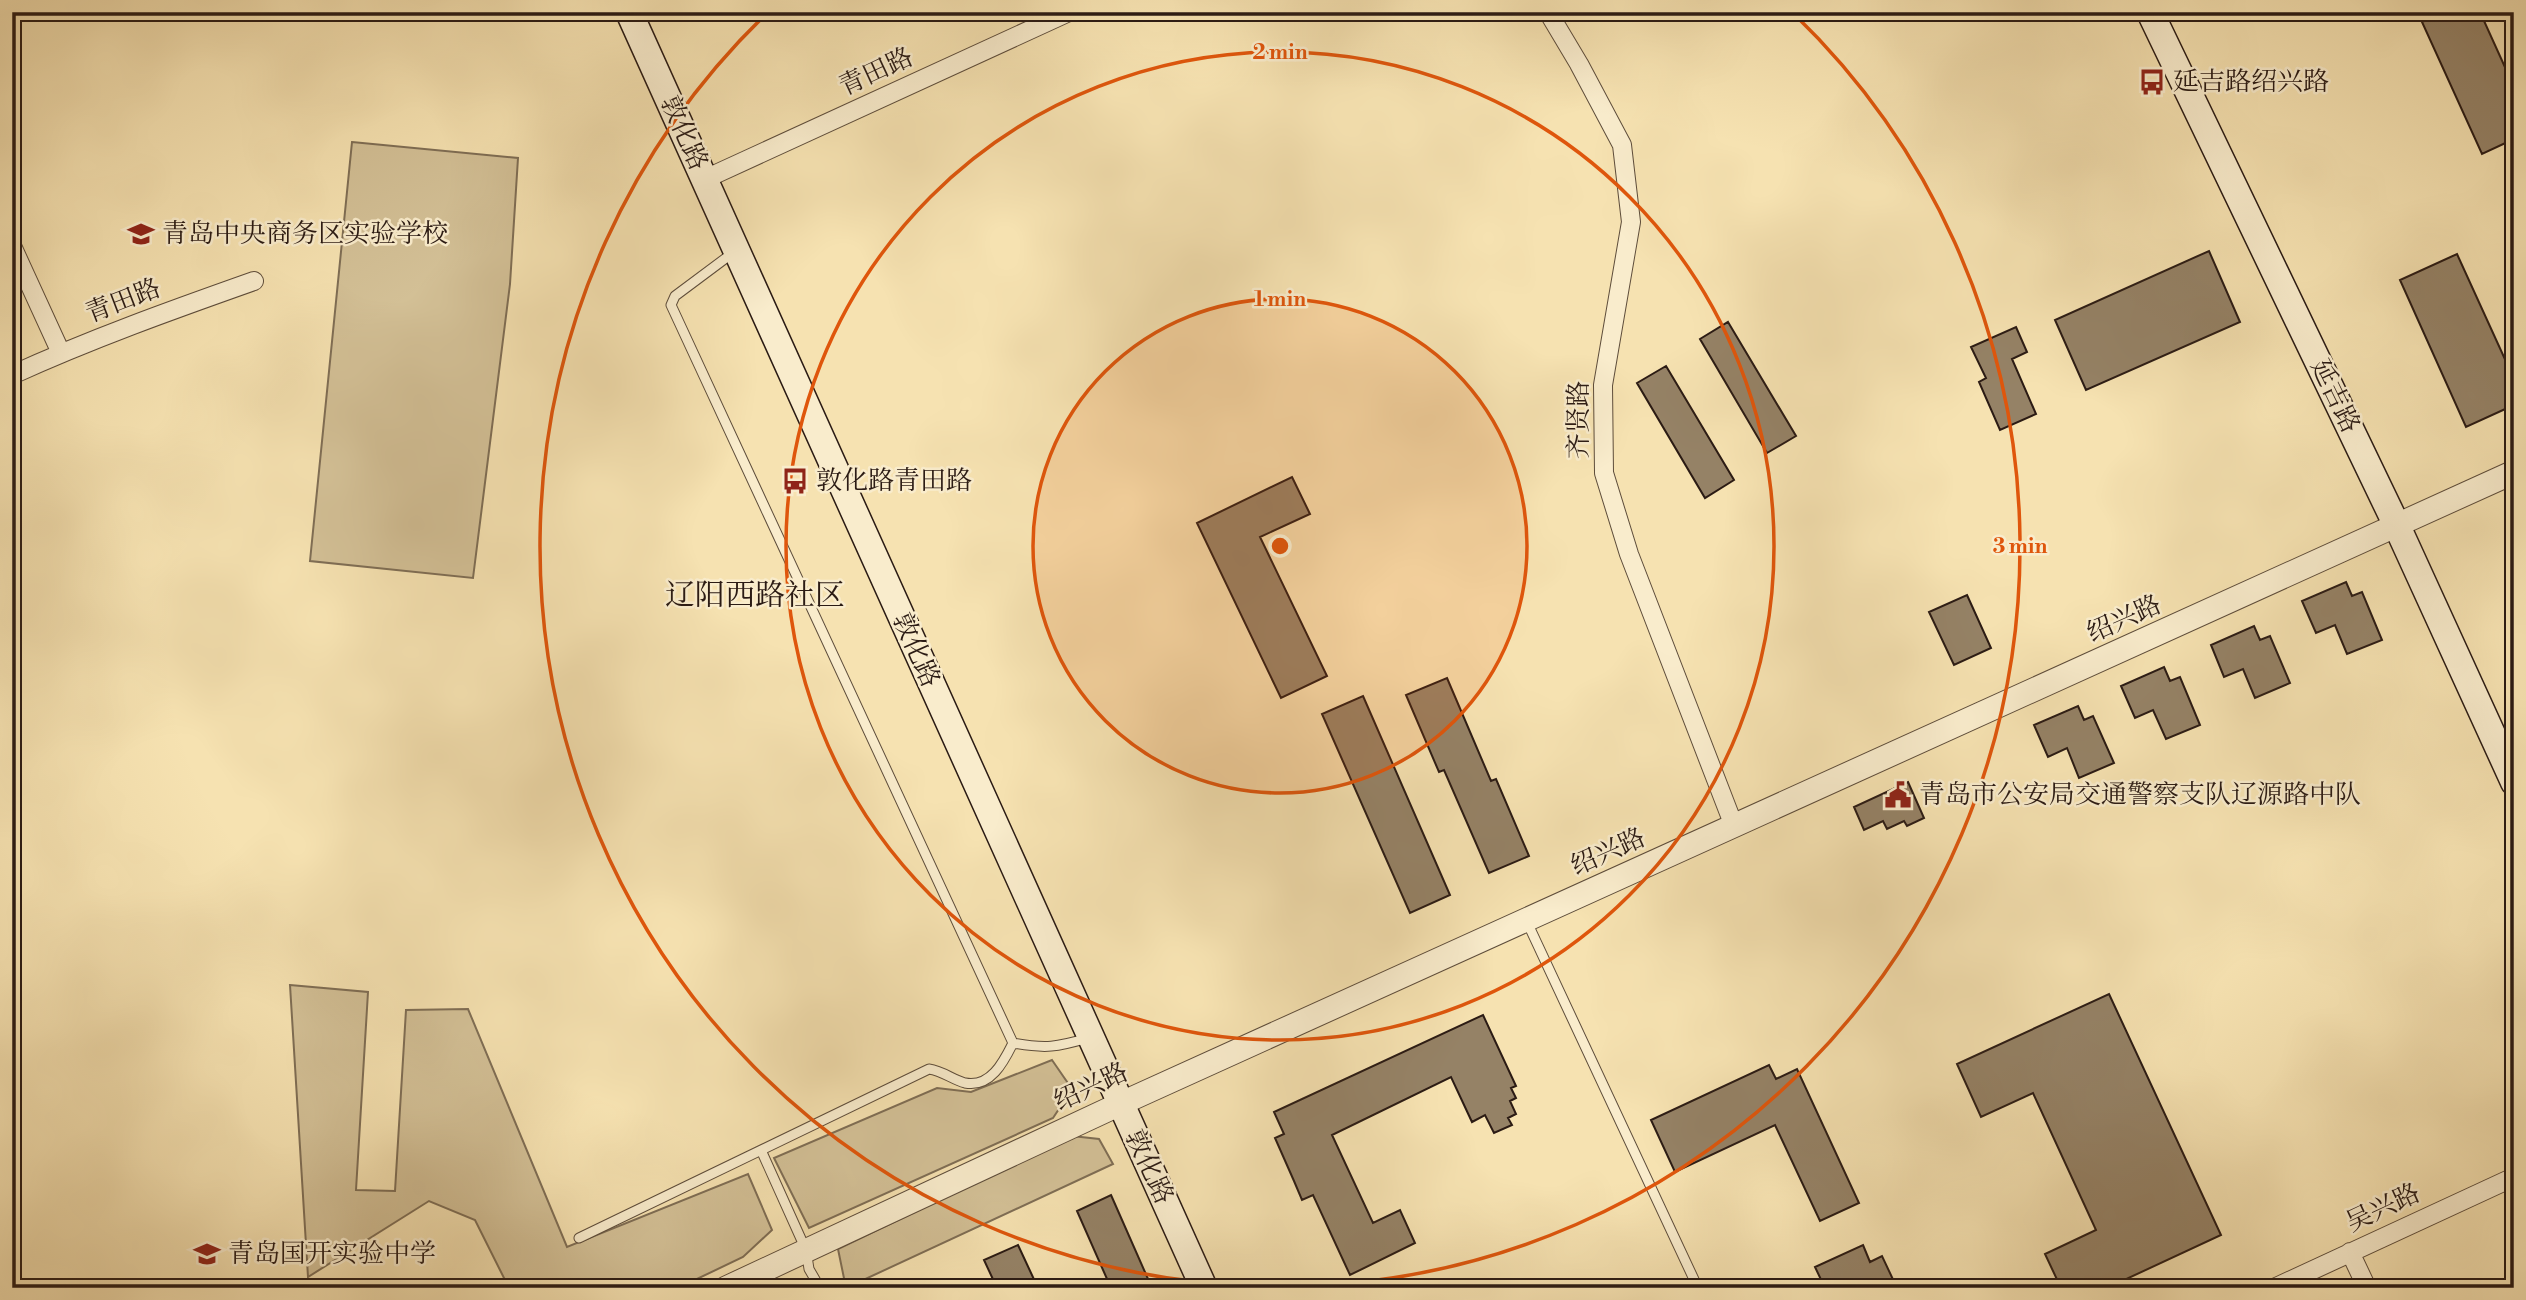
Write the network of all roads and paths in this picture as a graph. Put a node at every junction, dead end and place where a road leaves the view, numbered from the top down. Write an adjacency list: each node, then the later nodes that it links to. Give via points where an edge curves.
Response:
1 (629, 12): 5 (main road, 敦化路)
2 (1069, 12): 5 (street, 青田路)
3 (1548, 12): 14 (street, 齐贤路, via 1622,145 1631,222 1603,385 1605,473 1629,554)
4 (2150, 12): 12 (main road, 延吉路)
5 (705, 179): 7 (main road, 敦化路)
6 (12, 246): 9 (street)
7 (737, 251): 16 (main road, 敦化路); 17 (lane, via 675,296 671,305)
8 (254, 281): 9 (street, 青田路)
9 (61, 353): 10 (street, 青田路)
10 (12, 375)
11 (2514, 472): 12 (street, 绍兴路)
12 (2397, 526): 13 (main road, 延吉路); 14 (street, 绍兴路)
13 (2514, 782)
14 (1734, 826): 15 (street, 绍兴路)
15 (1526, 920): 18 (street, 绍兴路); 27 (lane)
16 (1090, 1038): 17 (lane, via 1055,1047); 18 (main road, 敦化路)
17 (1013, 1043): 19 (lane, via 1002,1065 982,1081 963,1082 929,1069)
18 (1120, 1104): 22 (street, 绍兴路); 26 (main road, 敦化路)
19 (761, 1150): 21 (lane); 22 (lane)
20 (2514, 1177): 23 (street, 吴兴路)
21 (579, 1238)
22 (806, 1250): 24 (street, 绍兴路); 25 (lane)
23 (2350, 1252): 28 (street, 吴兴路); 29 (street)
24 (726, 1288)
25 (820, 1288)
26 (1204, 1288)
27 (1698, 1288)
28 (2274, 1288)
29 (2367, 1288)

